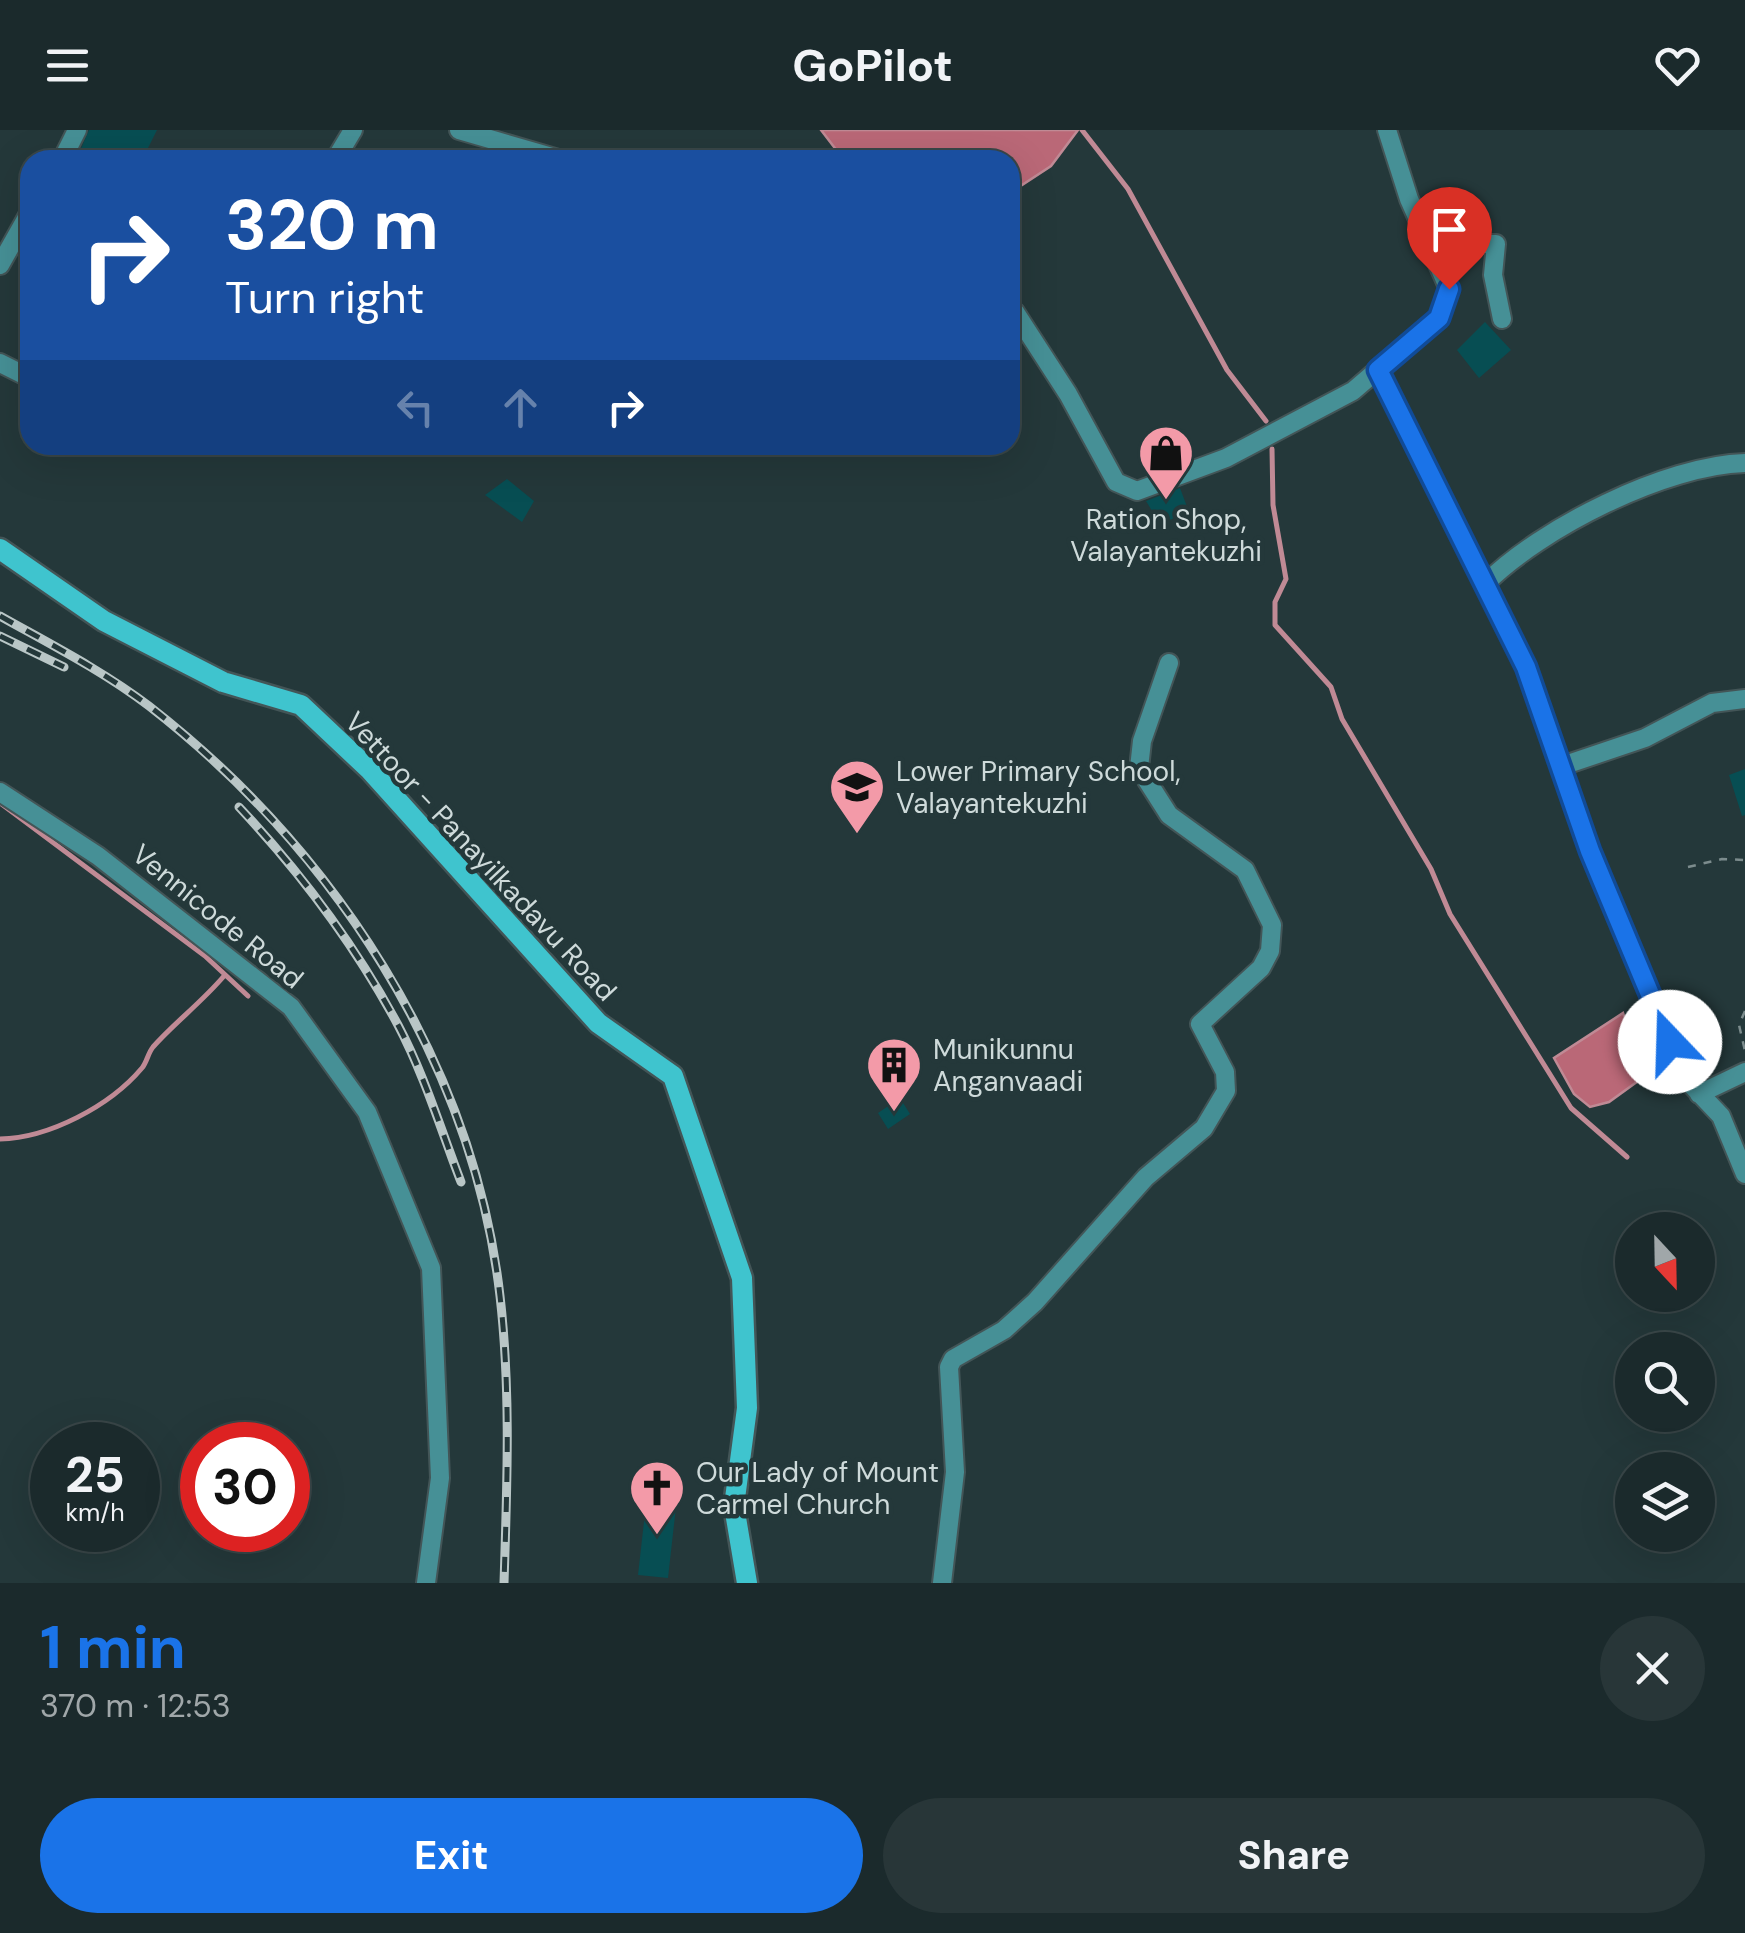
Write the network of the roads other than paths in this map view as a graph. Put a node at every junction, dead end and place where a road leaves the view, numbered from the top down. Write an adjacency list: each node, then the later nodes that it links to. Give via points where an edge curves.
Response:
1 (459, 130): 3 (street)
2 (1386, 130): 5 (street)
3 (528, 150)
4 (20, 229): 6 (street)
5 (1429, 244): 8 (street, via 1496,244 1493,275); 9 (street, via 1449,289 1439,318)
6 (0, 264)
7 (1020, 318): 9 (street, via 1116,482 1137,491 1226,458)
8 (1502, 319)
9 (1378, 370): 12 (street)
10 (1745, 462): 12 (street, via 1701,466 1556,529)
11 (0, 549): 21 (main road, Vettoor - Panayilkadavu Road, via 104,621 222,682 301,705 370,770 598,1023 673,1076 742,1278 747,1408 734,1506)
12 (1485, 584): 15 (street, via 1526,667)
13 (1169, 663): 22 (street, via 1142,741 1140,768 1168,814 1245,870 1272,925 1270,951 1261,968 1200,1024 1225,1072 1226,1090 1204,1128 1146,1177 1035,1302 1004,1330 953,1359 954,1472)
14 (1745, 699): 15 (street, via 1712,703 1645,738)
15 (1562, 766): 18 (street, via 1684,1077)
16 (0, 792): 20 (street, Vennicode Road, via 98,856 291,1007 367,1112 432,1268 440,1478)
17 (1745, 1072): 18 (street)
18 (1699, 1094): 19 (street, via 1722,1116)
19 (1745, 1174)
20 (426, 1583)
21 (747, 1583)
22 (942, 1583)

